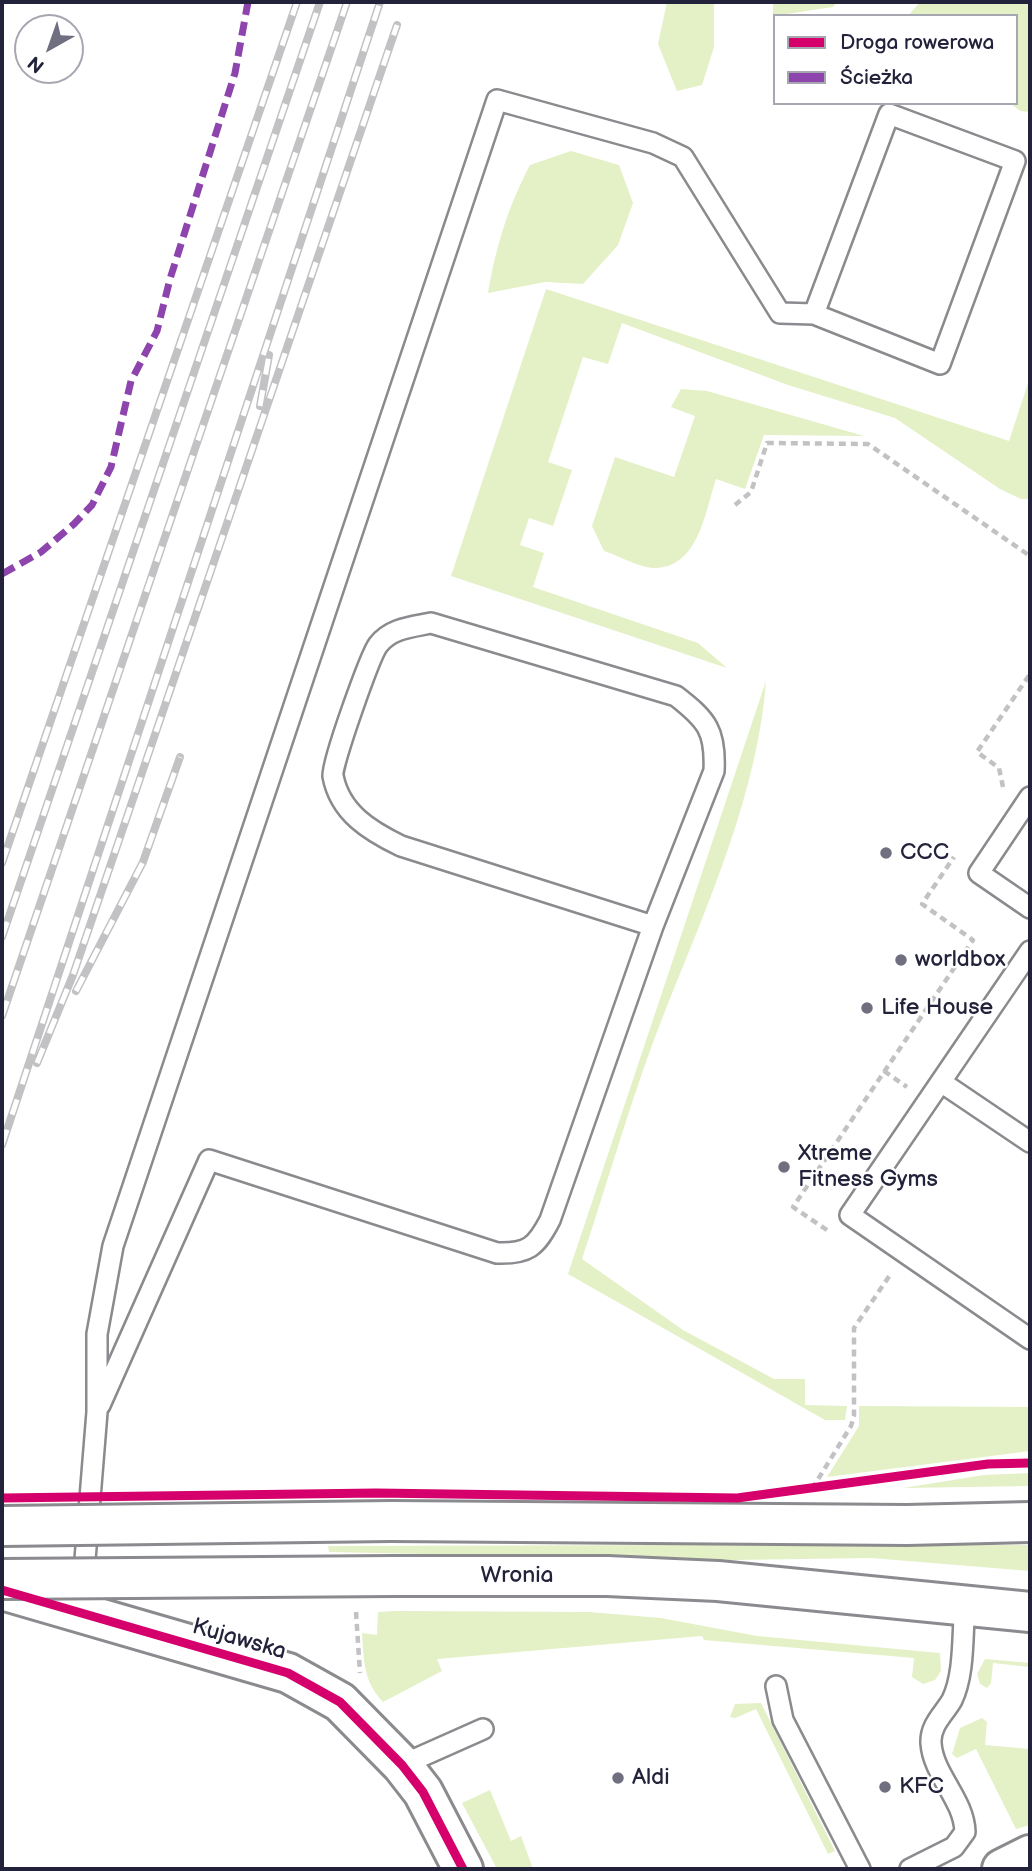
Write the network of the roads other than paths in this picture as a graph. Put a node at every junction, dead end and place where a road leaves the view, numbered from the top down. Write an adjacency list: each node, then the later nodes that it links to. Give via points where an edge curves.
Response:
1 (814, 314): 1 (lane, via 940,364 1015,160 889,114); 9 (lane, via 780,313 683,157 653,143 497,100 113,1246 97,1334)
2 (1030, 797): 3 (lane, via 979,873)
3 (1030, 908)
4 (653, 926): 4 (lane, via 714,771 715,745 703,716 676,696 431,623 397,630 378,645 332,774 344,804 365,828 401,846); 9 (lane, via 550,1220 538,1242 517,1254 496,1253 209,1160)
5 (1030, 951): 6 (lane)
6 (941, 1082): 7 (lane); 8 (lane, via 850,1215)
7 (1030, 1142)
8 (1030, 1339)
9 (97, 1412): 16 (lane)
10 (1030, 1522): 11 (main road, bridge)
11 (2, 1526)
12 (2, 1579): 14 (main road, Wronia, bridge, via 676,1579)
13 (2, 1590): 16 (main road, Kujawska)
14 (965, 1605): 15 (main road, Wronia); 23 (lane, via 960,1668 952,1700 934,1726 931,1739 932,1753 961,1811 965,1832 954,1847)
15 (1030, 1612)
16 (80, 1613): 19 (main road, Kujawska, via 288,1673 340,1702)
17 (776, 1686): 22 (lane, via 783,1720)
18 (483, 1729): 19 (lane)
19 (402, 1765): 21 (main road, Kujawska, via 422,1792)
20 (1030, 1855): 24 (main road)
21 (463, 1869)
22 (860, 1869)
23 (910, 1869)
24 (1002, 1869)

